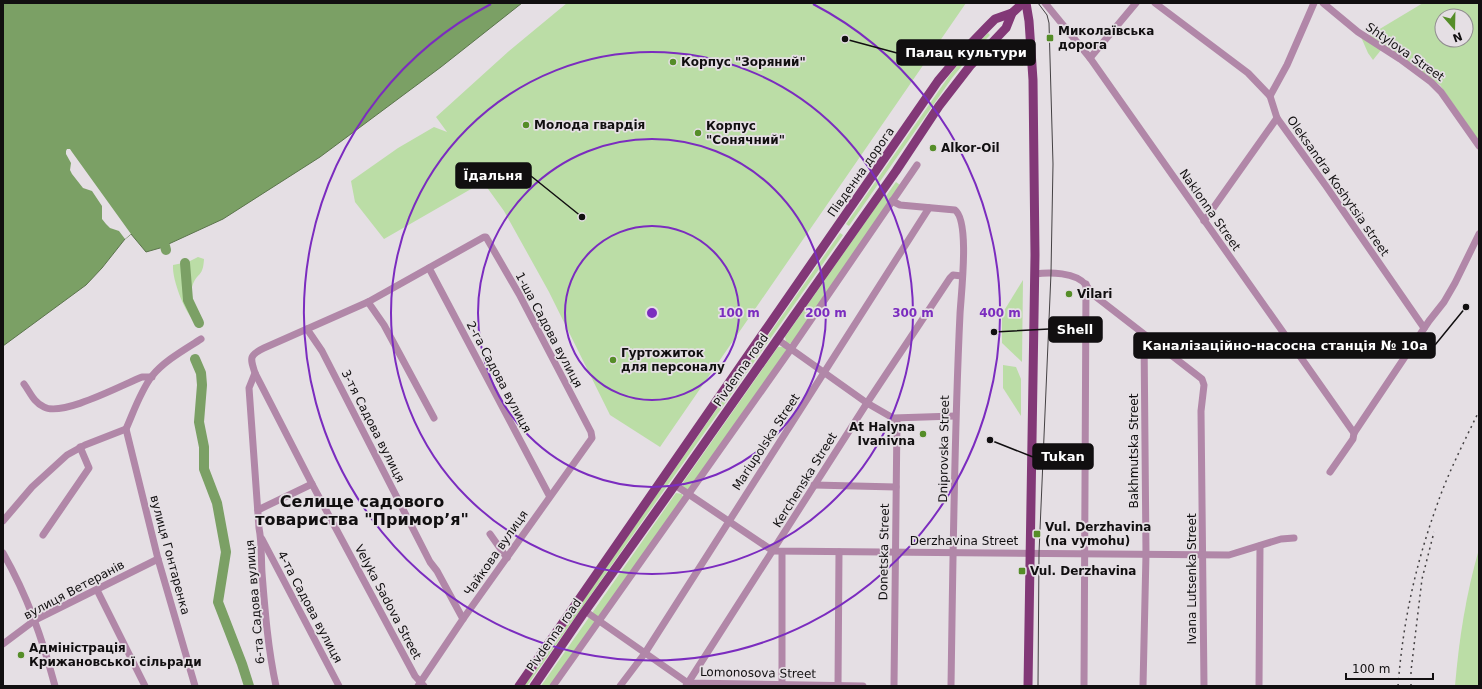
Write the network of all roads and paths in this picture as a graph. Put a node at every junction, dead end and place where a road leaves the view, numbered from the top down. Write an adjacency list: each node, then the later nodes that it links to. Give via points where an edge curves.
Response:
1 (1023, 3): 8 (main road)
2 (1026, 3): 21 (main road, via 1033,80)
3 (1045, 3): 9 (street, Naklonna Street)
4 (1136, 3): 9 (street)
5 (1154, 3): 10 (street, Oleksandra Koshytsia street, via 1248,72)
6 (1314, 3): 10 (street, via 1287,66)
7 (1323, 3): 12 (street, Shtylova Street, via 1358,32 1431,82)
8 (1012, 13): 17 (main road, Південна дорога, via 995,19 938,81); 18 (main road, Pivdenna road, via 1006,28 970,66 939,106)
9 (1090, 58): 16 (street, Naklonna Street)
10 (1270, 96): 11 (street, Oleksandra Koshytsia street)
11 (1277, 118): 16 (street); 26 (street, Oleksandra Koshytsia street)
12 (1479, 146)
13 (917, 165): 14 (street)
14 (892, 201): 15 (street, via 900,205); 30 (street)
15 (929, 208): 22 (street, Dniprovska Street, via 952,209 959,214 964,247); 32 (street, Mariupolska Street)
16 (1204, 222): 40 (street, Naklonna Street)
17 (840, 223): 18 (main road); 85 (main road, Південна дорога)
18 (852, 233): 29 (main road, Pivdenna road)
19 (1479, 234): 26 (street, via 1444,302)
20 (429, 268): 24 (street); 41 (street, 1-ша Садова вулиця, via 486,237 519,294); 49 (street, 2-га Садова вулиця)
21 (1035, 274): 23 (street, via 1065,274); 63 (main road)
22 (962, 276): 35 (street, Kerchenska Street, via 955,275 950,278); 36 (street, Dniprovska Street)
23 (1086, 284): 27 (street, via 1091,293); 65 (street)
24 (368, 302): 25 (street); 37 (street, via 384,325)
25 (307, 328): 31 (street, Velyka Sadova Street, via 254,352 252,362); 72 (street, 3-тя Садова вулиця, via 322,351 430,562)
26 (1424, 328): 40 (street)
27 (1144, 336): 66 (street, Bakhmutska Street); 67 (street, Ivana Lutsenka Street, via 1195,373 1203,382)
28 (201, 339): 33 (street)
29 (777, 339): 30 (street); 45 (main road, Pivdenna road)
30 (791, 349): 32 (street); 48 (street)
31 (255, 373): 44 (street, Velyka Sadova Street); 50 (street, 6-та Садова вулиця, via 249,388)
32 (824, 373): 35 (street); 52 (street, Mariupolska Street)
33 (152, 377): 34 (street, via 142,377 83,402 56,409 38,404); 39 (street, via 139,398)
34 (24, 384)
35 (867, 403): 38 (street); 46 (street, Kerchenska Street)
36 (955, 416): 38 (street); 62 (street, Dniprovska Street)
37 (434, 418)
38 (897, 418): 47 (street, Donetska Street)
39 (126, 429): 42 (street); 69 (street, вулиця Гонтаренка)
40 (1354, 433): 43 (street, via 1353,439)
41 (592, 434): 49 (street, Чайкова вулиця, via 592,438)
42 (80, 447): 51 (street, via 67,455 32,487); 54 (street, via 89,468)
43 (1330, 472)
44 (312, 484): 50 (street); 78 (street, Velyka Sadova Street)
45 (675, 485): 48 (street, Derzhavina Street); 71 (main road, Pivdenna road)
46 (814, 485): 47 (street); 58 (street, Kerchenska Street)
47 (896, 487): 61 (street, Donetska Street)
48 (688, 494): 52 (street, Derzhavina Street); 74 (street)
49 (549, 495): 68 (street, Чайкова вулиця)
50 (258, 510): 55 (street, 6-та Садова вулиця)
51 (3, 521)
52 (728, 522): 58 (street, Derzhavina Street); 76 (street, Mariupolska Street)
53 (490, 534): 68 (street)
54 (43, 535)
55 (261, 538): 83 (street, 6-та Садова вулиця, via 265,611); 84 (street, 4-та Садова вулиця)
56 (1294, 538): 57 (street, Derzhavina Street, via 1281,539)
57 (1260, 546): 67 (street, Derzhavina Street, via 1229,555); 98 (street)
58 (773, 551): 59 (street, Derzhavina Street); 77 (street, Kerchenska Street)
59 (782, 552): 60 (street, Derzhavina Street); 89 (street)
60 (840, 552): 61 (street, Derzhavina Street); 90 (street)
61 (895, 552): 62 (street, Derzhavina Street); 92 (street, Donetska Street)
62 (954, 552): 63 (street, Derzhavina Street); 93 (street, Dniprovska Street)
63 (1030, 552): 65 (street, Derzhavina Street); 94 (main road)
64 (3, 553): 73 (street, via 19,581)
65 (1085, 553): 66 (street, Derzhavina Street); 95 (street)
66 (1146, 554): 67 (street, Derzhavina Street); 96 (street, Bakhmutska Street)
67 (1202, 555): 97 (street, Ivana Lutsenka Street)
68 (507, 558): 72 (street, Чайкова вулиця)
69 (158, 559): 70 (street, вулиця Ветеранів); 82 (street, вулиця Гонтаренка)
70 (97, 590): 73 (street, вулиця Ветеранів); 81 (street)
71 (585, 612): 74 (street, Lomonosova Street); 86 (main road, Pivdenna road)
72 (463, 619): 78 (street, Чайкова вулиця)
73 (35, 620): 75 (street, вулиця Ветеранів); 80 (street)
74 (599, 622): 76 (street, Lomonosova Street); 87 (street)
75 (3, 644)
76 (644, 653): 77 (street, Lomonosova Street); 88 (street, Mariupolska Street)
77 (687, 684): 79 (street, Lomonosova Street)
78 (421, 685)
79 (726, 685): 89 (street, Lomonosova Street)
80 (55, 686)
81 (144, 686)
82 (195, 686)
83 (276, 686)
84 (339, 686)
85 (519, 686)
86 (534, 686)
87 (553, 686)
88 (620, 686)
89 (782, 686): 90 (street, Lomonosova Street)
90 (838, 686): 91 (street, Lomonosova Street)
91 (863, 686)
92 (894, 686)
93 (951, 686)
94 (1028, 686)
95 (1084, 686)
96 (1143, 686)
97 (1204, 686)
98 (1259, 686)

